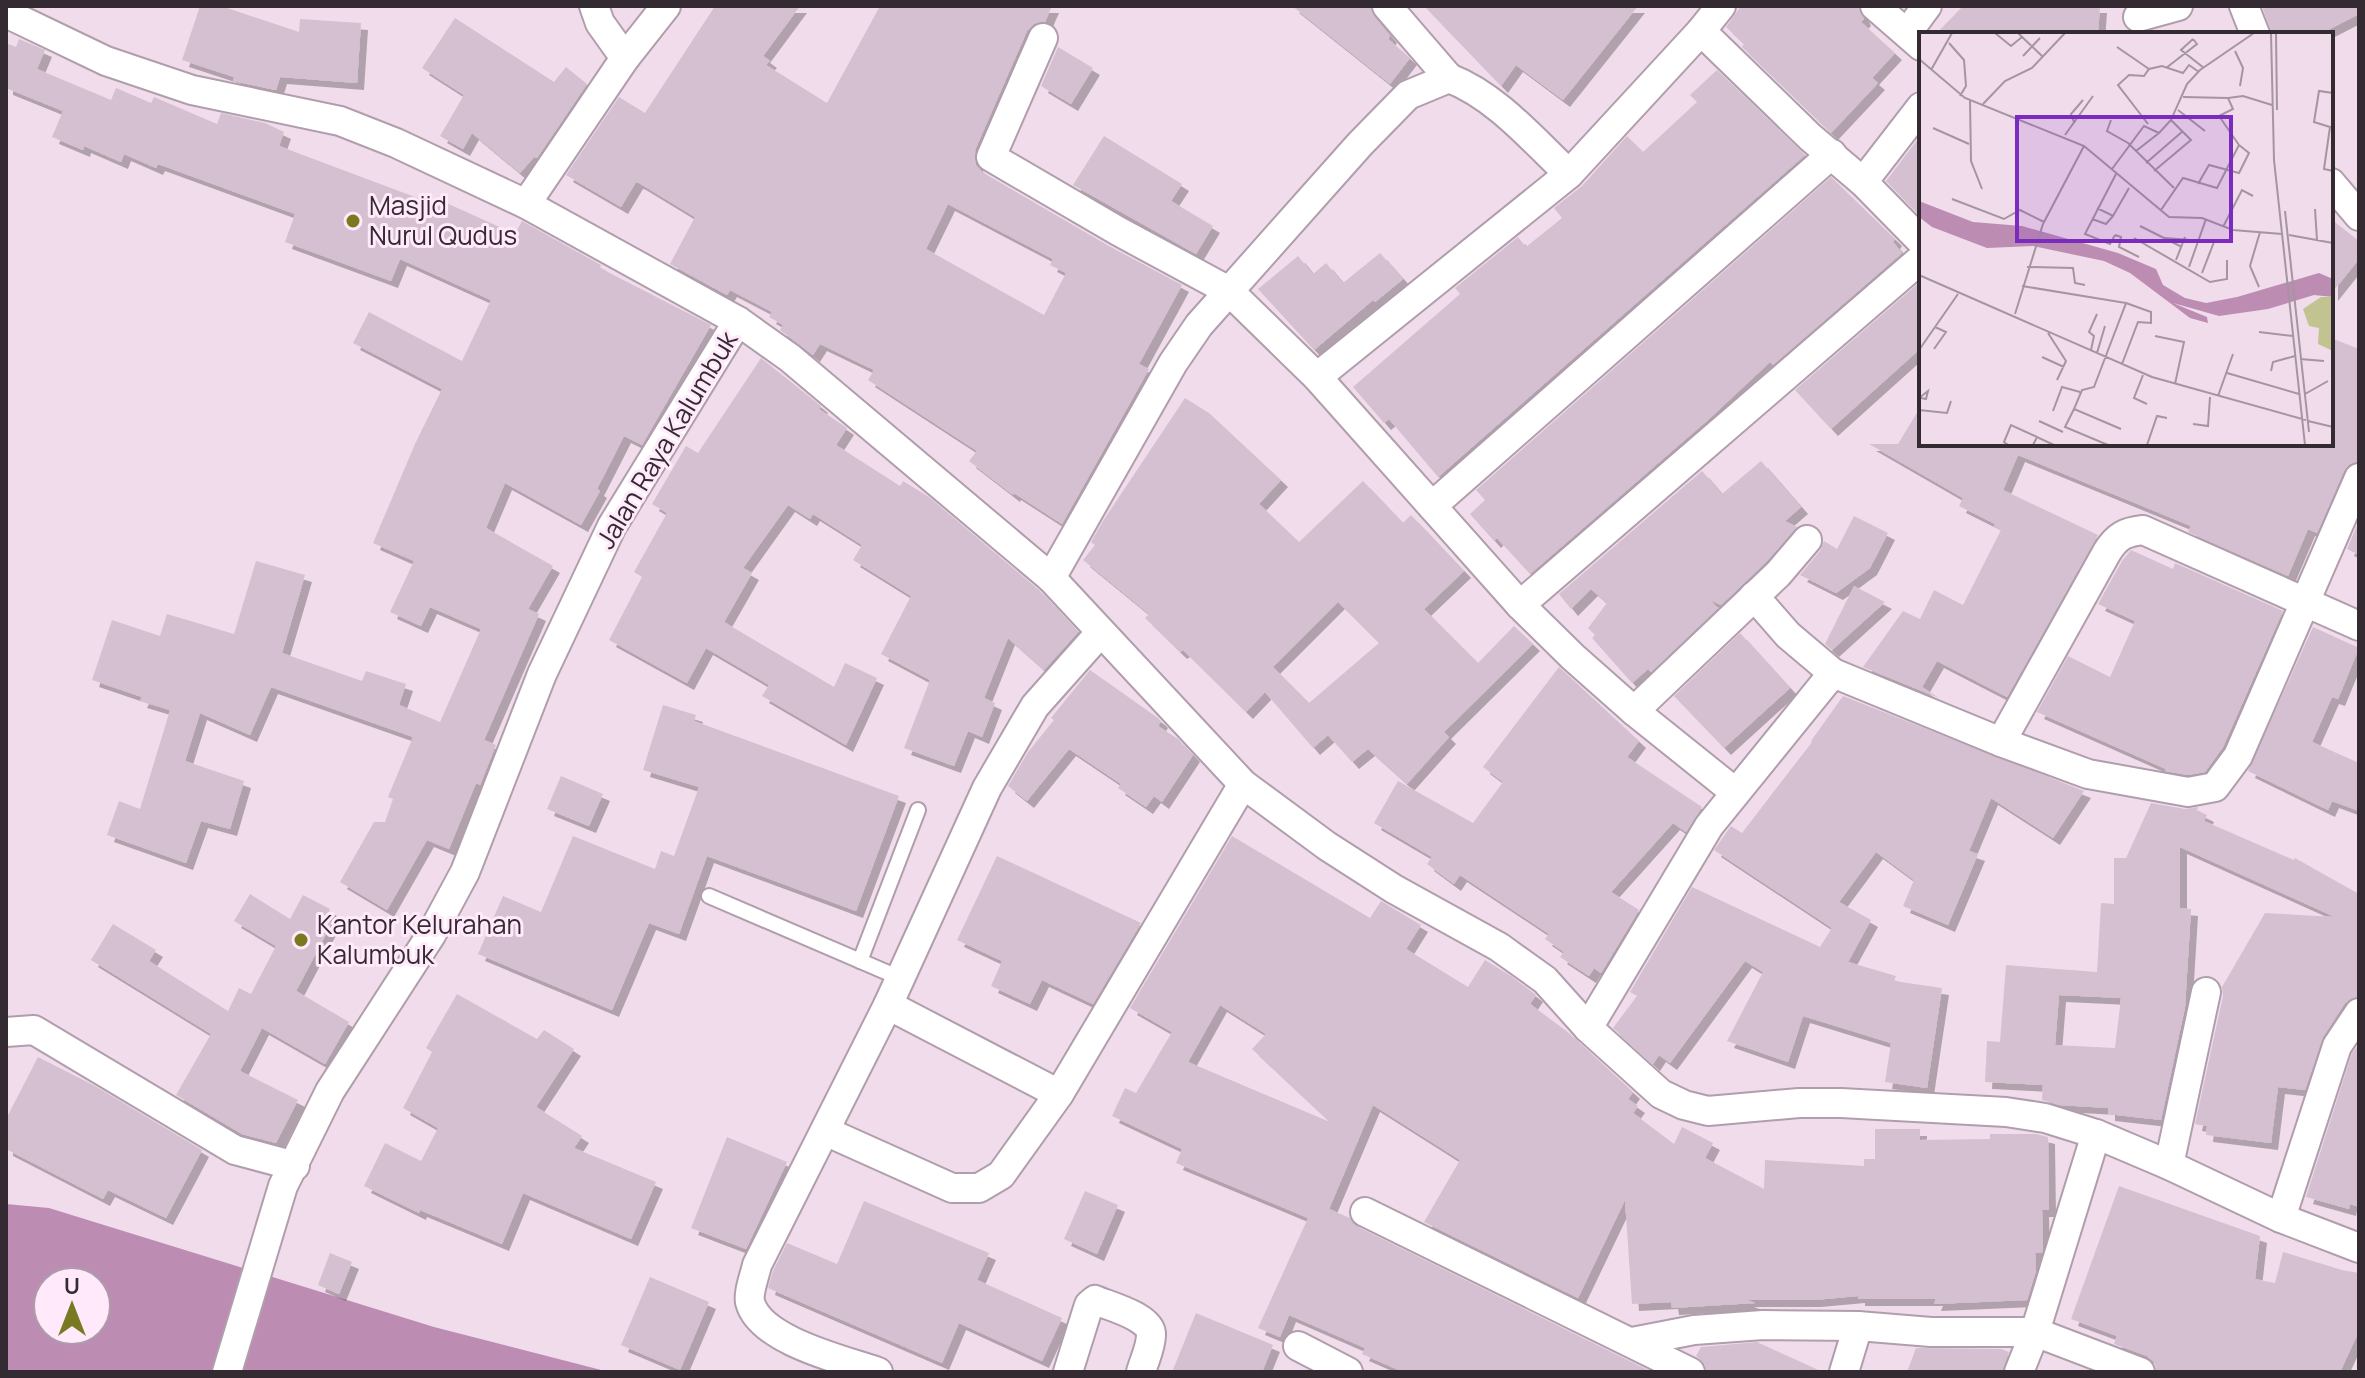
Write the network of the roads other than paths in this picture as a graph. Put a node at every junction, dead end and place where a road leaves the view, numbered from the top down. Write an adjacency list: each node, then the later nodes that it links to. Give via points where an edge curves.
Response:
1 (594, 6): 15 (street)
2 (666, 6): 15 (street)
3 (1387, 6): 16 (street)
4 (1721, 6): 11 (street)
5 (1875, 6): 14 (street)
6 (1927, 6): 14 (street)
7 (2178, 6): 10 (street)
8 (2244, 6): 12 (street)
9 (6, 13): 22 (street, Jalan Raya Kalumbuk, via 106,61 192,90 340,121)
10 (2138, 17)
11 (1701, 31): 18 (street); 19 (street)
12 (2254, 32)
13 (1043, 38): 26 (street, via 991,157)
14 (1914, 39)
15 (625, 58): 22 (street)
16 (1449, 78): 19 (street, via 1499,108); 26 (street, via 1408,95)
17 (1919, 110): 20 (street)
18 (1832, 154): 20 (street); 30 (street)
19 (1569, 174): 28 (street)
20 (1863, 182): 24 (street)
21 (2333, 185): 23 (street)
22 (526, 204): 27 (street, Jalan Raya Kalumbuk)
23 (2359, 216)
24 (1919, 239)
25 (1919, 261): 35 (street)
26 (1229, 291): 28 (street); 32 (street, via 1173,363)
27 (738, 321): 32 (street, via 790,358); 56 (street, Jalan Raya Kalumbuk, via 612,526 542,674 465,872 431,935 330,1091)
28 (1317, 377): 30 (street)
29 (2359, 478): 34 (street)
30 (1432, 506): 35 (street)
31 (1807, 540): 33 (street)
32 (1051, 578): 37 (street)
33 (1754, 596): 38 (street, via 1788,635); 39 (street)
34 (2307, 603): 36 (street); 40 (street, via 2238,756 2215,787 2188,792 2088,774); 40 (street, via 2143,530 2127,532 2107,552)
35 (1520, 605): 39 (street)
36 (2359, 626)
37 (1100, 633): 41 (street); 46 (street, via 1035,706 987,788)
38 (1833, 673): 40 (street); 42 (street)
39 (1634, 711): 42 (street)
40 (2001, 742)
41 (1243, 784): 50 (street, via 1327,846 1534,971); 52 (street)
42 (1735, 792): 50 (street, via 1709,826)
43 (918, 810): 45 (lane)
44 (709, 896): 45 (lane)
45 (860, 961): 46 (lane)
46 (900, 978): 48 (street)
47 (2206, 992): 55 (street)
48 (888, 1005): 52 (street); 53 (street)
49 (2359, 1013): 58 (street, via 2337,1046)
50 (1588, 1028): 54 (street, via 1661,1094 1708,1111 1799,1103 2006,1112)
51 (6, 1032): 56 (street, via 34,1030 235,1150)
52 (1059, 1094): 53 (street, via 1001,1175 979,1188 952,1188)
53 (825, 1131): 65 (street, via 757,1265 750,1300 760,1322 786,1339)
54 (2096, 1134): 55 (street); 61 (street)
55 (2169, 1165): 58 (street)
56 (289, 1176): 64 (street, Jalan Raya Kalumbuk)
57 (1365, 1212): 62 (street)
58 (2281, 1218): 59 (street)
59 (2359, 1248)
60 (1858, 1326): 61 (street); 62 (street, via 1763,1325); 70 (street)
61 (2035, 1332): 71 (street); 72 (street)
62 (1632, 1342): 69 (street)
63 (1298, 1346): 68 (street)
64 (227, 1372)
65 (878, 1372)
66 (1068, 1372): 67 (street, via 1095,1300 1148,1325 1151,1334)
67 (1141, 1372)
68 (1348, 1372)
69 (1690, 1372)
70 (1844, 1372)
71 (2019, 1372)
72 (2140, 1372)

